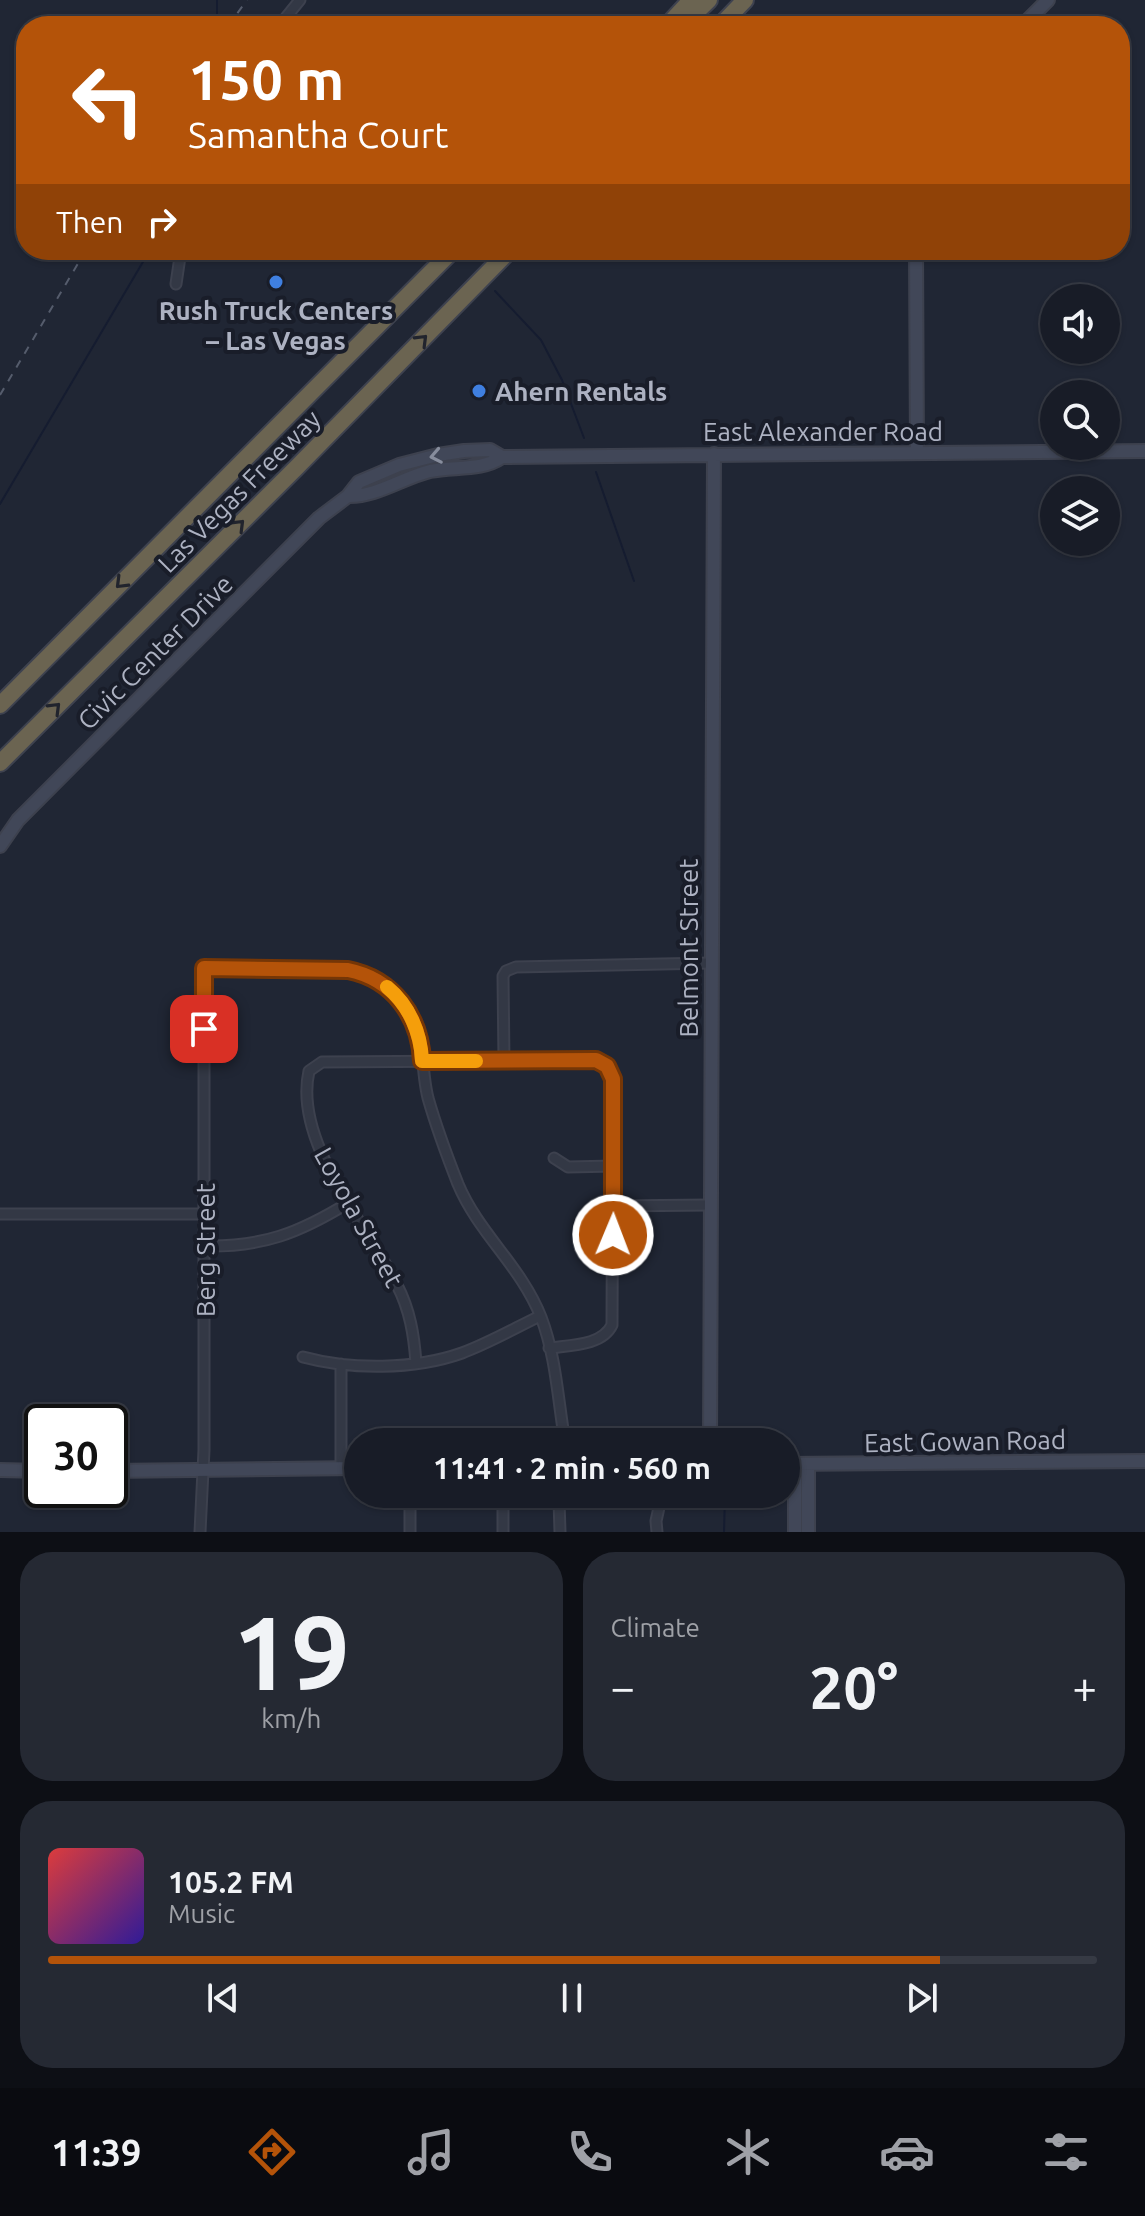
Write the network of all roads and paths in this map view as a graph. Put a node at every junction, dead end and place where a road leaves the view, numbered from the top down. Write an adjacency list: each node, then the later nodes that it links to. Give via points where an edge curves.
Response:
1 (300, 0): 6 (street)
2 (691, 0): 7 (highway)
3 (709, 0): 8 (highway)
4 (745, 0): 9 (highway)
5 (1048, 0): 10 (street)
6 (287, 16)
7 (676, 16)
8 (692, 16)
9 (730, 16)
10 (1032, 16)
11 (180, 260): 15 (street)
12 (443, 260): 20 (highway, Las Vegas Freeway, one-way to 20)
13 (500, 260): 21 (highway, Las Vegas Freeway, one-way to 13)
14 (916, 260): 17 (street)
15 (176, 284)
16 (1145, 451): 17 (street, East Alexander Road)
17 (917, 452): 18 (street, East Alexander Road)
18 (714, 454): 19 (street, East Alexander Road, via 502,457 490,465 429,472 364,496); 23 (street, Belmont Street)
19 (348, 496): 22 (street, Civic Center Drive, via 287,549 18,820)
20 (0, 705)
21 (0, 763)
22 (0, 846)
23 (710, 963): 25 (street, via 506,971); 29 (street, Belmont Street)
24 (422, 1061): 25 (street); 28 (street, Loyola Street, via 322,1062 309,1071 306,1086 315,1136); 32 (street, Berg Street, via 418,1032 406,1008 368,974 321,968 204,968); 34 (street, via 427,1096 468,1205 527,1287)
25 (504, 1061): 27 (street, via 596,1060 607,1066 613,1079)
26 (554, 1158): 27 (street, via 568,1167)
27 (614, 1166): 30 (street)
28 (348, 1203): 33 (street, via 312,1226 272,1240); 37 (street, Loyola Street, via 402,1297)
29 (709, 1205): 30 (street); 40 (street, Belmont Street)
30 (614, 1206): 35 (street, via 609,1333)
31 (0, 1214): 32 (street)
32 (205, 1214): 33 (street, Berg Street)
33 (205, 1246): 47 (street, Berg Street)
34 (540, 1316): 35 (street); 37 (street, via 463,1352)
35 (549, 1348): 39 (street)
36 (303, 1357): 38 (street)
37 (416, 1363): 38 (street)
38 (341, 1364): 43 (street)
39 (563, 1428)
40 (710, 1428)
41 (1145, 1461): 42 (street, East Gowan Road)
42 (800, 1464)
43 (341, 1468): 47 (street)
44 (0, 1470): 45 (street)
45 (24, 1471)
46 (128, 1471): 47 (street)
47 (202, 1472): 54 (street, Berg Street)
48 (800, 1487): 60 (street)
49 (410, 1508): 55 (street)
50 (503, 1508): 56 (street)
51 (559, 1508): 57 (street)
52 (659, 1508): 58 (street)
53 (795, 1508): 59 (street)
54 (200, 1532)
55 (410, 1532)
56 (503, 1532)
57 (560, 1532)
58 (657, 1532)
59 (795, 1532)
60 (808, 1532)

